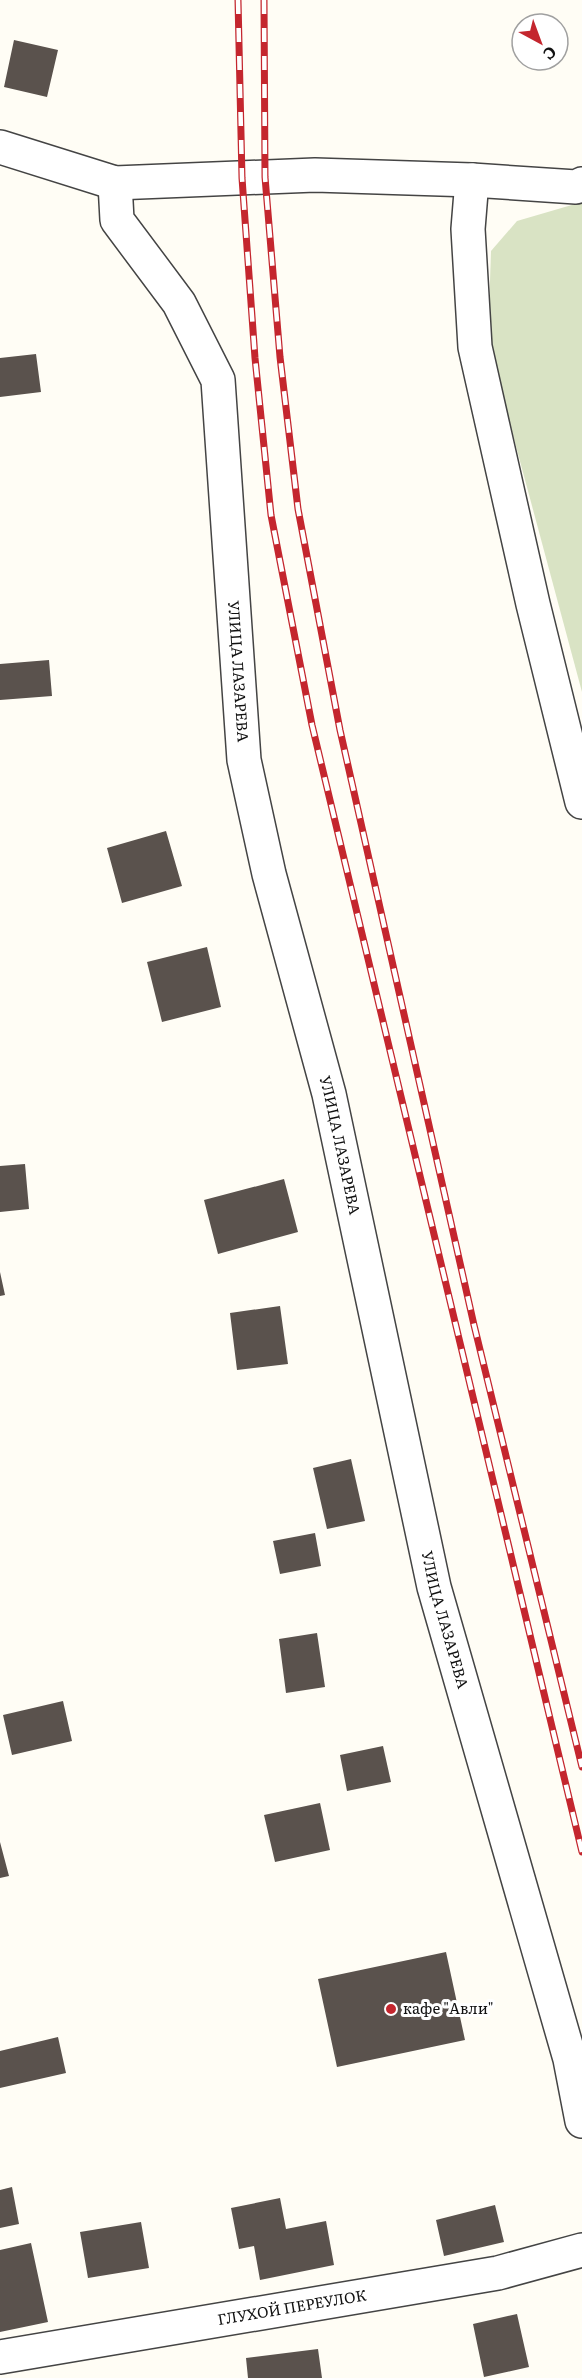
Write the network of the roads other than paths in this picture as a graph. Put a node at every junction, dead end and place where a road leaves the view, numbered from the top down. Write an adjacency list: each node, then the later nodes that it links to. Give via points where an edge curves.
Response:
1 (0, 147): 3 (street)
2 (472, 180): 3 (street, via 315,175); 4 (street, via 576,187); 5 (street, via 468,229 475,347)
3 (115, 183): 6 (street, УЛИЦА ЛАЗАРЕВА, via 117,220 179,303 218,380 244,760 269,874 329,1094 434,1587 570,2059)
4 (582, 184)
5 (582, 802)
6 (582, 2121)
7 (582, 2250): 8 (street, ГЛУХОЙ ПЕРЕУЛОК, via 498,2273)
8 (0, 2357)

